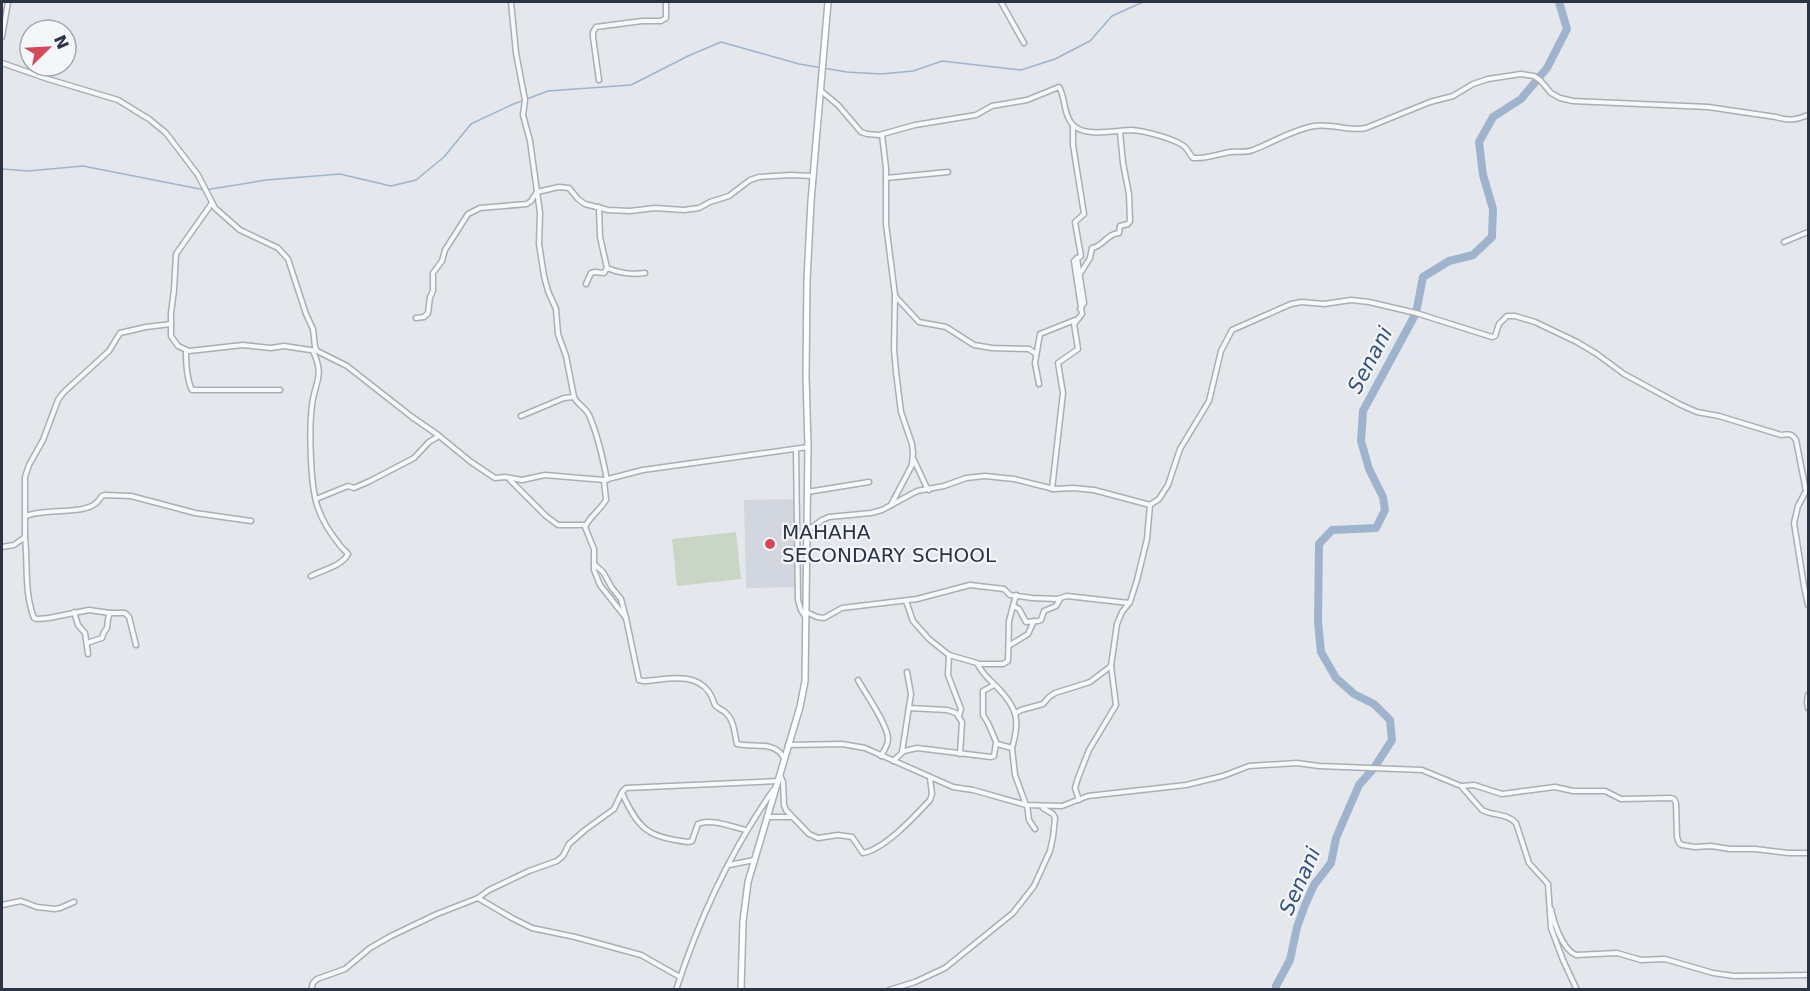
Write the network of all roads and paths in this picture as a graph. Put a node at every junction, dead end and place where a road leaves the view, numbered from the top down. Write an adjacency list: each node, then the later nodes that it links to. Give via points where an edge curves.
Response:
1 (8, 2): 6 (street)
2 (511, 2): 18 (street, via 525,100 523,116)
3 (666, 2): 9 (street, via 666,18 661,21 596,27 593,38)
4 (828, 2): 10 (main road)
5 (1001, 2): 7 (street)
6 (2, 37)
7 (1023, 43)
8 (2, 63): 19 (street, via 118,99 134,108 166,133 198,175)
9 (599, 80)
10 (821, 91): 14 (street, via 861,132); 16 (main road)
11 (1809, 116): 13 (street, via 1786,120 1708,107 1573,101 1556,96 1538,78 1525,74 1473,84 1453,96 1366,128 1318,126 1290,133 1247,152 1200,159 1192,158 1186,148 1170,140 1144,132)
12 (1073, 126): 13 (street); 14 (street, via 1059,87 1027,100 992,106 976,115); 23 (street, via 1084,214 1075,222 1081,255)
13 (1120, 132): 26 (street, via 1130,221 1120,226 1119,233 1109,235 1092,248)
14 (882, 135): 17 (street)
15 (948, 172): 17 (street)
16 (813, 176): 20 (street, via 759,177 729,196 692,210 614,211); 41 (main road, via 807,280)
17 (886, 178): 28 (street, via 886,224)
18 (537, 192): 20 (street, via 569,188 583,202); 30 (street, via 527,204 480,208 468,214 433,273 428,313); 38 (street, via 544,276 556,309 558,334)
19 (212, 202): 32 (street, via 176,254); 34 (street, via 240,231 278,248 288,259 313,329)
20 (599, 207): 24 (street)
21 (1809, 232): 22 (street)
22 (1784, 242)
23 (1077, 258): 26 (street); 29 (street, via 1074,261)
24 (607, 268): 25 (street); 27 (street, via 601,274 592,272)
25 (645, 273)
26 (1080, 274): 29 (street, via 1084,303)
27 (586, 284)
28 (895, 295): 35 (street, via 919,322 946,327 974,345 1029,349); 43 (street, via 898,390)
29 (1080, 309): 31 (street)
30 (416, 318)
31 (1076, 320): 35 (street, via 1040,334); 47 (street, via 1078,349 1058,363 1063,393)
32 (171, 324): 33 (street, via 174,344); 54 (street, via 120,333 109,351 63,393 29,465 24,492)
33 (186, 351): 34 (street, via 228,345); 37 (street, via 192,390)
34 (315, 351): 40 (street, via 347,366); 51 (street, via 319,379 311,425)
35 (1036, 354): 36 (street)
36 (1039, 384)
37 (280, 390)
38 (574, 397): 39 (street); 45 (street, via 588,412)
39 (521, 416)
40 (439, 436): 44 (street, via 495,478); 51 (street, via 414,458 370,481)
41 (808, 447): 42 (street); 50 (main road)
42 (795, 449): 45 (street); 72 (street, via 798,600)
43 (913, 460): 49 (street); 52 (street)
44 (509, 479): 45 (street, via 545,475); 56 (street, via 558,525)
45 (606, 480): 56 (street, via 606,500)
46 (869, 482): 50 (street)
47 (1052, 489): 49 (street, via 985,476); 53 (street, via 1095,490)
48 (1807, 489): 53 (street, via 1793,435 1697,412 1535,322 1507,316 1492,337 1416,313 1351,300 1291,304 1232,330 1221,351 1209,401 1183,444 1168,485); 66 (street, via 1794,523)
49 (929, 490): 52 (street, via 917,491)
50 (807, 492): 57 (main road)
51 (316, 499): 61 (street, via 327,526 348,554 346,559)
52 (891, 505): 57 (street, via 872,513 829,517)
53 (1150, 505): 65 (street, via 1144,556)
54 (26, 516): 55 (street, via 88,507 105,495 131,496 195,513); 58 (street)
55 (251, 521)
56 (586, 525): 60 (street, via 594,549)
57 (807, 531): 69 (main road)
58 (25, 537): 59 (street); 68 (street, via 27,589 34,618)
59 (2, 547)
60 (593, 564): 71 (street, via 602,590); 71 (street, via 624,603)
61 (311, 576)
62 (1016, 595): 63 (street); 64 (street, via 1005,589 970,585); 67 (street)
63 (1060, 598): 65 (street); 73 (street, via 1056,606 1044,611 1040,621)
64 (906, 601): 69 (street, via 842,608 824,618); 78 (street, via 913,621)
65 (1129, 603): 80 (street, via 1117,624)
66 (1809, 605)
67 (1013, 606): 73 (street, via 1026,621); 76 (street)
68 (74, 612): 70 (street); 74 (street)
69 (806, 612): 72 (main road)
70 (110, 613): 74 (street, via 102,638); 75 (street, via 128,614)
71 (626, 618): 95 (street, via 640,681 695,680 730,718 736,744 770,746)
72 (806, 619): 90 (main road, via 805,685)
73 (1034, 621): 76 (street, via 1028,633)
74 (87, 644): 77 (street)
75 (136, 645)
76 (1009, 646): 79 (street, via 1006,663)
77 (88, 654)
78 (949, 655): 79 (street); 88 (street, via 948,675 961,709)
79 (978, 664): 83 (street)
80 (1111, 666): 87 (street, via 1090,682 1055,693 1043,704); 102 (street, via 1116,705 1077,778)
81 (907, 672): 85 (street)
82 (858, 680): 94 (street, via 888,736)
83 (994, 685): 87 (street); 89 (street, via 982,693 983,715)
84 (1809, 695): 86 (street)
85 (909, 708): 88 (street, via 953,711); 92 (street)
86 (1809, 708)
87 (1016, 713): 91 (street)
88 (959, 717): 93 (street)
89 (996, 743): 91 (street); 93 (street, via 991,758)
90 (788, 745): 94 (street, via 842,744); 95 (main road)
91 (1012, 748): 103 (street, via 1015,775)
92 (902, 753): 93 (street, via 917,748); 96 (street)
93 (960, 754)
94 (881, 756): 96 (street)
95 (784, 758): 97 (main road)
96 (892, 761): 98 (street)
97 (780, 774): 99 (main road); 106 (street, via 784,805)
98 (930, 778): 103 (street, via 953,788); 106 (street, via 930,800 894,835 867,852 862,852 852,837 813,837)
99 (777, 783): 101 (street, via 629,788); 105 (main road); 108 (street)
100 (1461, 786): 102 (street, via 1422,770 1269,764 1186,785); 109 (street, via 1474,785 1502,794 1552,787 1605,792 1621,799 1671,798 1676,803 1677,837 1682,845); 113 (street, via 1482,810 1516,823 1529,863 1548,884)
101 (622, 792): 108 (street, via 645,830 661,838 692,841 698,824 703,822); 112 (street, via 615,809 572,841 558,861 529,871)
102 (1078, 800): 104 (street, via 1062,806)
103 (1027, 805): 104 (street); 107 (street)
104 (1037, 805): 121 (street, via 1055,818 1053,837 1027,896 1000,925 945,968)
105 (767, 817): 106 (street); 110 (main road)
106 (792, 817)
107 (1035, 829)
108 (746, 831): 111 (street)
109 (1809, 853)
110 (754, 860): 111 (street); 120 (main road, via 745,898)
111 (729, 865): 117 (street, via 698,927)
112 (478, 898): 117 (street, via 532,928 641,955); 118 (street, via 379,943 345,969 317,979)
113 (1550, 900): 116 (street, via 1555,922 1568,950 1574,954 1617,953 1641,960 1665,959 1734,976); 122 (street, via 1553,935)
114 (74, 902): 115 (street, via 55,909 21,901)
115 (2, 905)
116 (1809, 975)
117 (680, 977): 119 (street)
118 (311, 990)
119 (676, 990)
120 (741, 990)
121 (890, 990)
122 (1577, 990)

